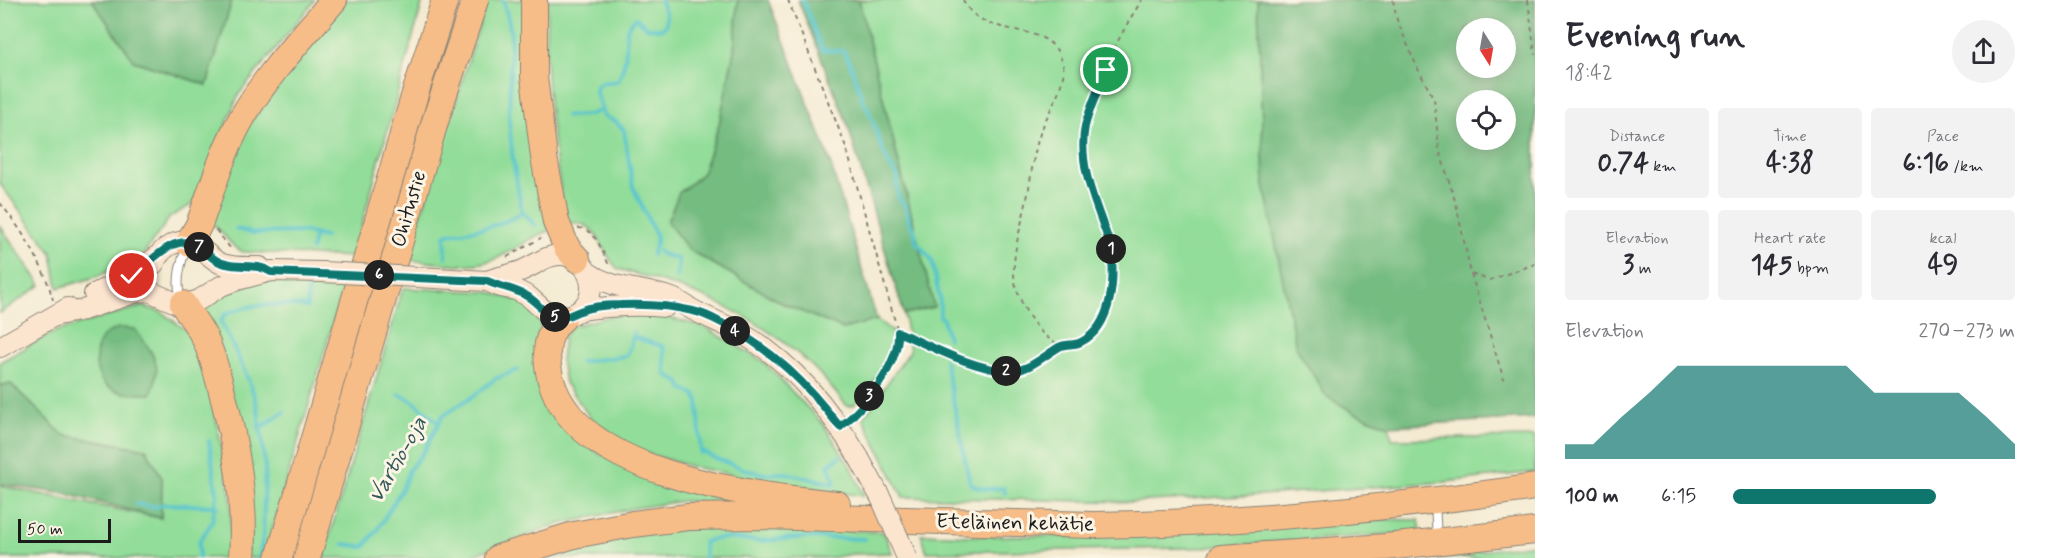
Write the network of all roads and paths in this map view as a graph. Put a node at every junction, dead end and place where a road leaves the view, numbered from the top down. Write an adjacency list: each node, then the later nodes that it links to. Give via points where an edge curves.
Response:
1 (334, 0): 12 (highway, via 286,55 243,116 223,154)
2 (446, 0): 34 (highway, Ohitustie)
3 (475, 0): 35 (highway, Ohitustie)
4 (534, 0): 15 (highway, via 534,77 544,157 559,232)
5 (788, 0): 23 (path, via 846,147)
6 (963, 0): 24 (path, via 984,22 1042,37 1056,49 1063,66 1061,86 1038,139 1015,246 1014,275 1015,289 1032,321)
7 (1142, 0): 24 (path, via 1117,40 1090,110 1083,144 1084,167 1111,247 1113,272 1107,307 1099,328 1083,342)
8 (1393, 0): 17 (path, via 1397,20 1434,99 1439,149)
9 (1528, 0): 10 (path)
10 (1535, 55)
11 (0, 203): 20 (path, via 28,243)
12 (189, 243): 13 (street, via 170,245); 16 (street, via 223,264 261,267); 19 (lane)
13 (160, 254): 19 (street, via 153,267 157,287); 20 (street, via 132,276)
14 (1535, 264): 17 (path, via 1490,280)
15 (583, 266): 18 (street, via 553,255 524,270); 21 (street, via 600,281 673,298); 22 (street, via 590,290 588,301)
16 (271, 272): 18 (street, bridge); 19 (street, via 221,286 200,300)
17 (1471, 274): 26 (path)
18 (487, 281): 22 (street, via 528,296 554,317)
19 (173, 300): 20 (street, via 149,291 83,310); 33 (highway, via 203,335 232,427 244,520)
20 (56, 309): 25 (street)
21 (695, 311): 22 (street, via 638,304 609,305); 27 (street, via 742,334 783,363 815,394)
22 (572, 314): 30 (highway, via 551,332 547,356 553,387 562,407 580,428 633,460 722,487 813,501)
23 (898, 332): 24 (path, via 983,367 1005,371 1020,370); 27 (path, via 893,359 882,378 852,418)
24 (1062, 345)
25 (0, 347)
26 (1504, 380)
27 (840, 427): 37 (street, bridge, via 882,500)
28 (1535, 487): 29 (highway, Eteläinen kehätie)
29 (1435, 502): 30 (highway, Eteläinen kehätie, via 1245,520); 32 (lane)
30 (1094, 525): 36 (highway, Eteläinen kehätie, via 688,517 574,535)
31 (1535, 531): 32 (highway)
32 (1437, 543): 38 (highway)
33 (242, 558)
34 (279, 558)
35 (307, 558)
36 (498, 558)
37 (907, 558)
38 (1221, 558)

